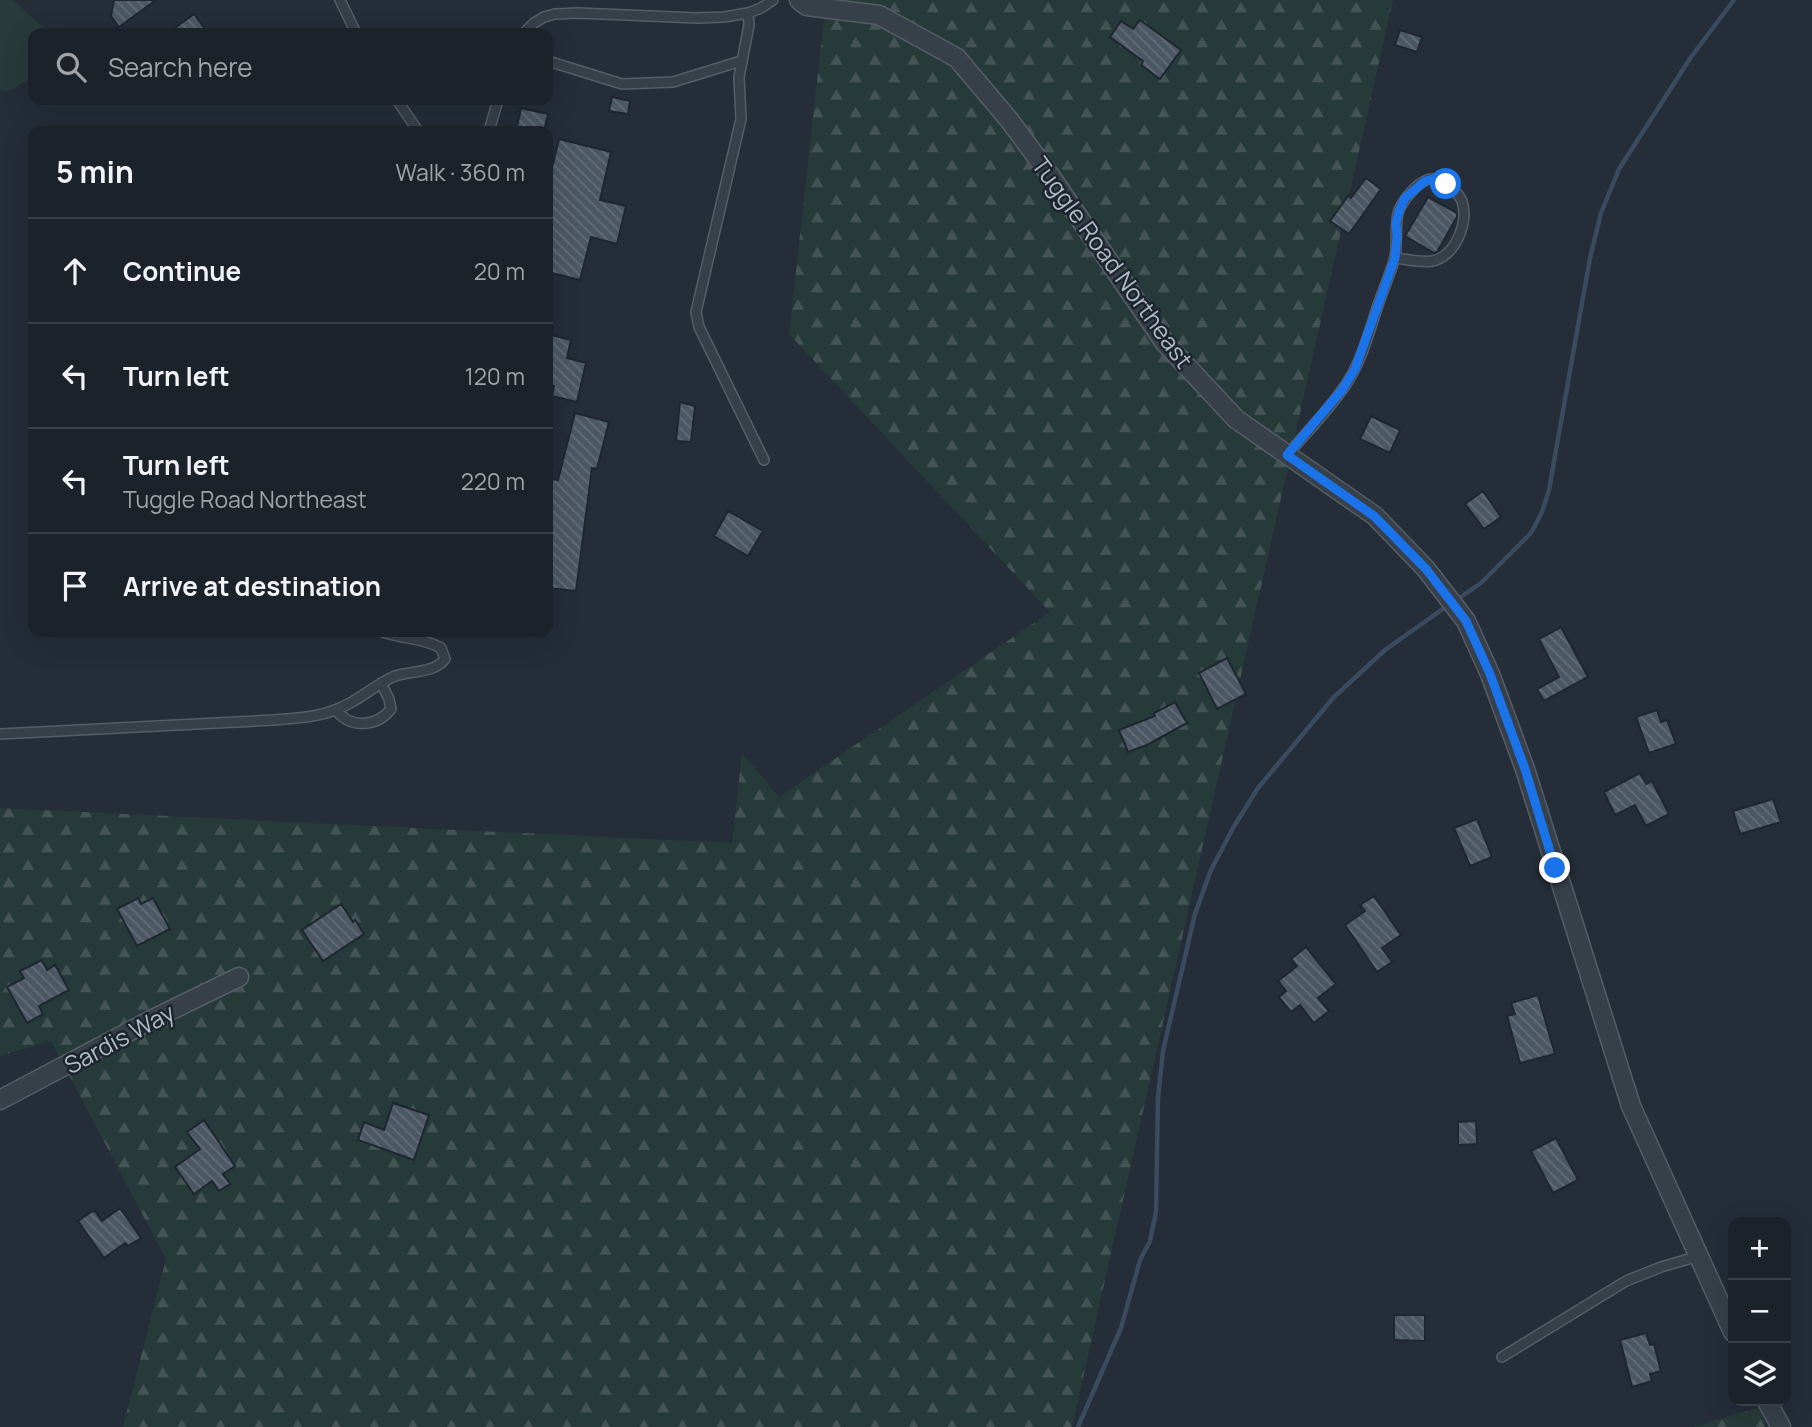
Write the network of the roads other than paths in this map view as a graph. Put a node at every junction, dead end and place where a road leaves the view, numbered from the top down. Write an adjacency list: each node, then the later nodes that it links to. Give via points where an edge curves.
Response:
1 (340, 0): 5 (lane)
2 (773, 0): 4 (lane)
3 (799, 0): 14 (street, Tuggle Road Northeast, via 807,6 879,15 957,58 1049,174 1165,343 1236,419)
4 (748, 13): 6 (lane, via 697,18 566,13 544,17); 7 (lane)
5 (354, 28)
6 (529, 28)
7 (741, 61): 8 (lane, via 673,82 622,83); 15 (lane, via 741,119 696,312 699,327)
8 (553, 62)
9 (400, 105): 11 (lane)
10 (497, 105): 12 (lane)
11 (415, 126)
12 (490, 126)
13 (1395, 258): 13 (lane, via 1396,223 1405,198 1433,179 1455,191 1463,215 1449,253 1430,261); 14 (lane, via 1355,369)
14 (1287, 455): 22 (street, Tuggle Road Northeast, via 1374,516 1426,569 1466,621 1525,769 1631,1106)
15 (764, 460)
16 (400, 637): 17 (lane, via 432,643 441,648 445,659 438,666)
17 (381, 684): 18 (lane); 18 (lane, via 391,709 377,720 354,723)
18 (337, 710): 19 (lane, via 274,720)
19 (0, 734)
20 (239, 977): 21 (street, Sardis Way)
21 (0, 1101)
22 (1699, 1256): 23 (street, Tuggle Road Northeast); 24 (lane, via 1626,1281)
23 (1728, 1321)
24 (1502, 1357)
25 (1770, 1406): 26 (street)
26 (1781, 1427)

